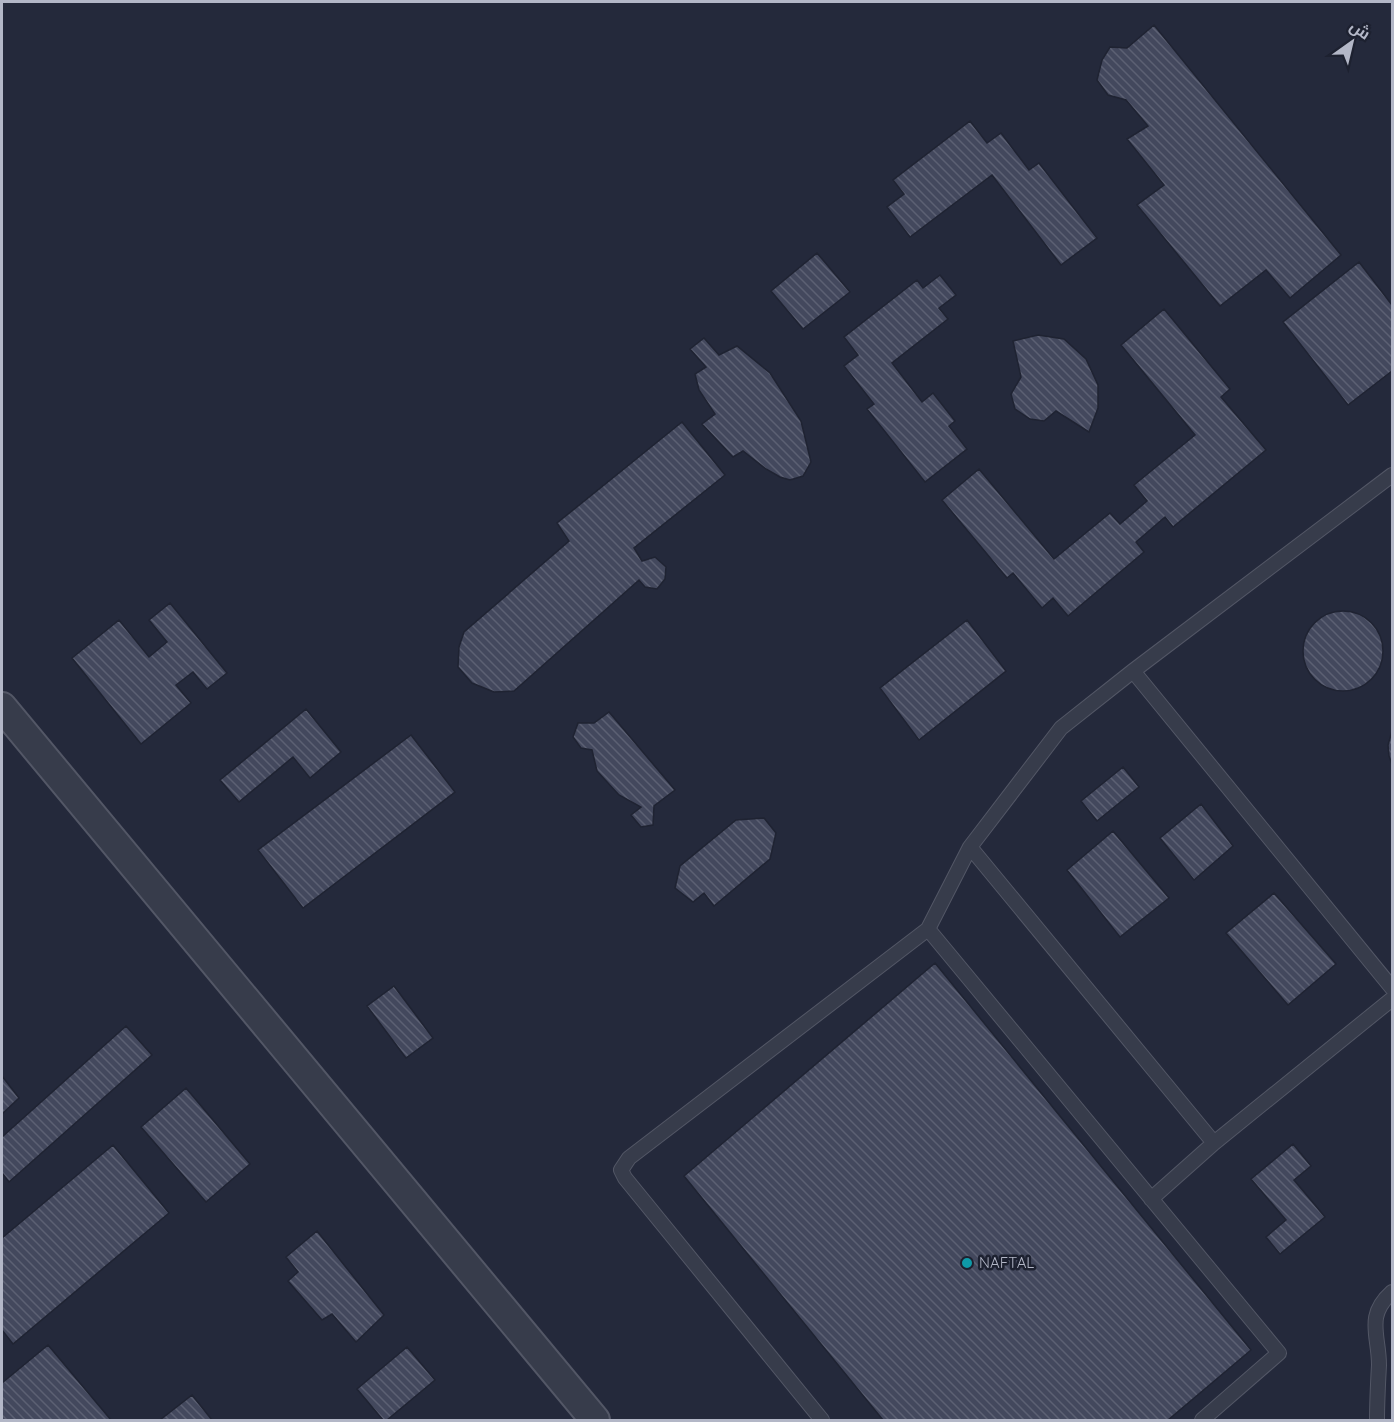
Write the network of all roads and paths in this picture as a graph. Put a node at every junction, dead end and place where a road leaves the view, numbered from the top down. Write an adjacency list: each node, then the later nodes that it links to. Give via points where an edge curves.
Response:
1 (1392, 475): 2 (lane)
2 (1133, 671): 4 (lane, via 1061,728); 6 (lane)
3 (2, 707): 11 (street)
4 (970, 847): 5 (lane); 8 (lane)
5 (928, 929): 9 (lane); 12 (lane, via 629,1158 621,1170)
6 (1392, 988)
7 (1392, 999): 8 (lane)
8 (1214, 1143): 9 (lane)
9 (1151, 1199): 13 (lane, via 1279,1353)
10 (1392, 1292): 14 (lane, via 1377,1310 1374,1324 1379,1361)
11 (595, 1420)
12 (822, 1420)
13 (1202, 1420)
14 (1377, 1420)

